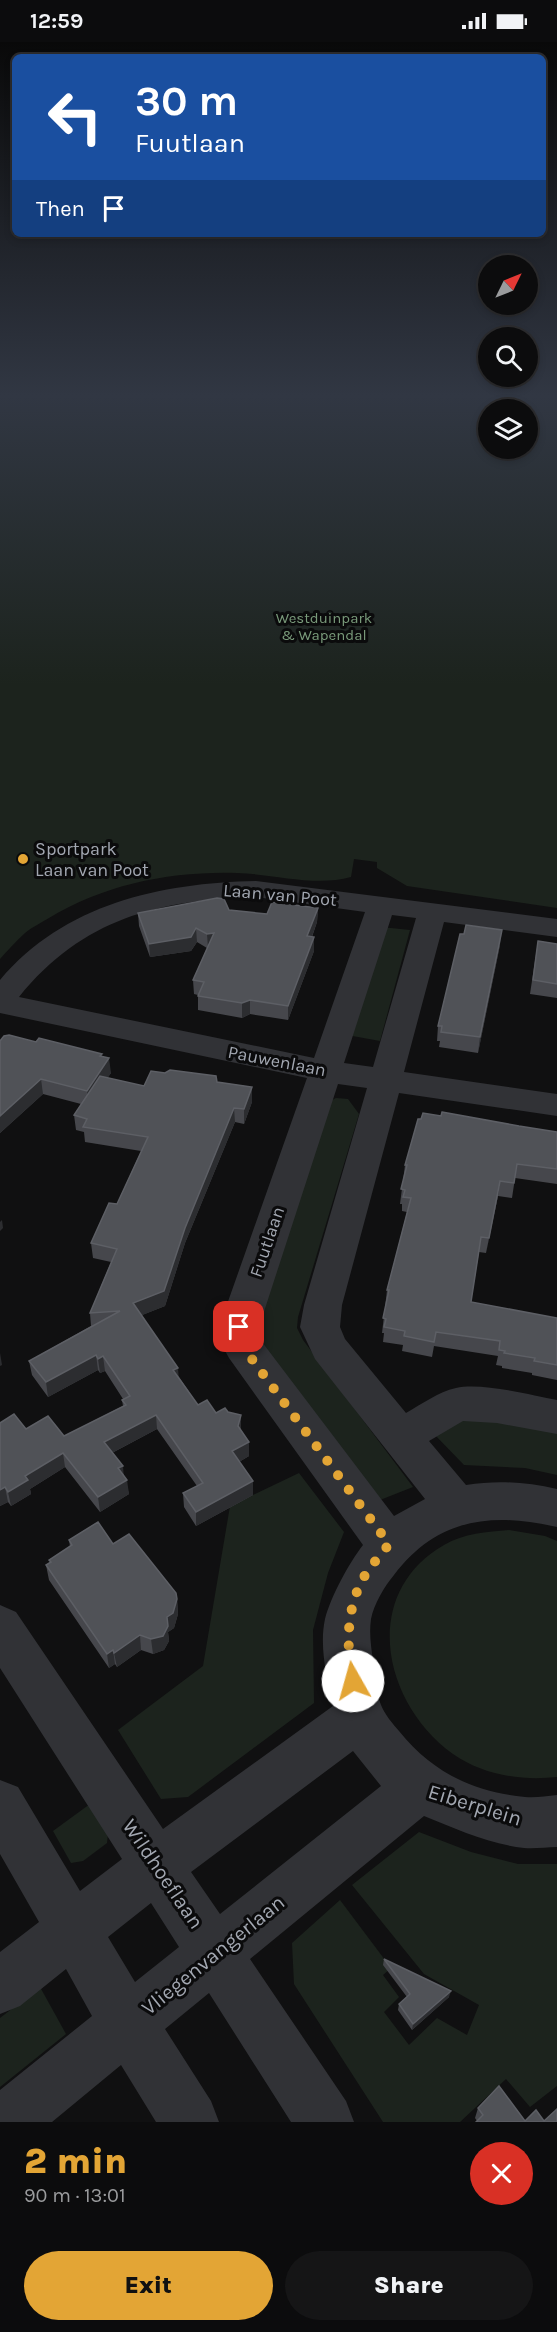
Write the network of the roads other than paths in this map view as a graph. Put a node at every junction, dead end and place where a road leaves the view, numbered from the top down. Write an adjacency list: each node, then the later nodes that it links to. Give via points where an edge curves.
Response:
1 (381, 906): 2 (street, Laan van Poot); 4 (street, Laan van Poot, via 256,889 213,889 156,897 113,911 75,932 33,963); 5 (street, Fuutlaan)
2 (432, 913): 3 (street, Laan van Poot); 6 (street)
3 (557, 928)
4 (0, 1002): 5 (street, Pauwenlaan)
5 (325, 1071): 6 (street, Pauwenlaan); 12 (street, Fuutlaan, via 239,1327 243,1347)
6 (385, 1079): 7 (street, Pauwenlaan); 9 (street, via 320,1327 329,1348)
7 (557, 1105)
8 (557, 1417): 9 (street, via 497,1406 458,1404)
9 (400, 1437): 10 (street)
10 (456, 1505): 11 (street, Eiberplein, via 497,1499 540,1502); 12 (street, Eiberplein, via 419,1521)
11 (557, 1508)
12 (389, 1544): 14 (street, Eiberplein, via 363,1579 348,1621 349,1663)
13 (0, 1627): 18 (street, Wildhoeflaan)
14 (360, 1716): 15 (street, Eiberplein, via 385,1752); 18 (street)
15 (419, 1788): 17 (street, Eiberplein, via 459,1805 522,1823); 20 (street, Vliegenvangerlaan)
16 (0, 1805): 19 (street)
17 (557, 1821)
18 (156, 1865): 19 (street); 20 (street, Wildhoeflaan)
19 (73, 1929): 21 (street); 22 (street)
20 (215, 1953): 22 (street, Vliegenvangerlaan); 25 (street, Wildhoeflaan)
21 (0, 1986)
22 (129, 2025): 23 (street, Vliegenvangerlaan); 24 (street)
23 (6, 2122)
24 (190, 2122)
25 (325, 2122)

